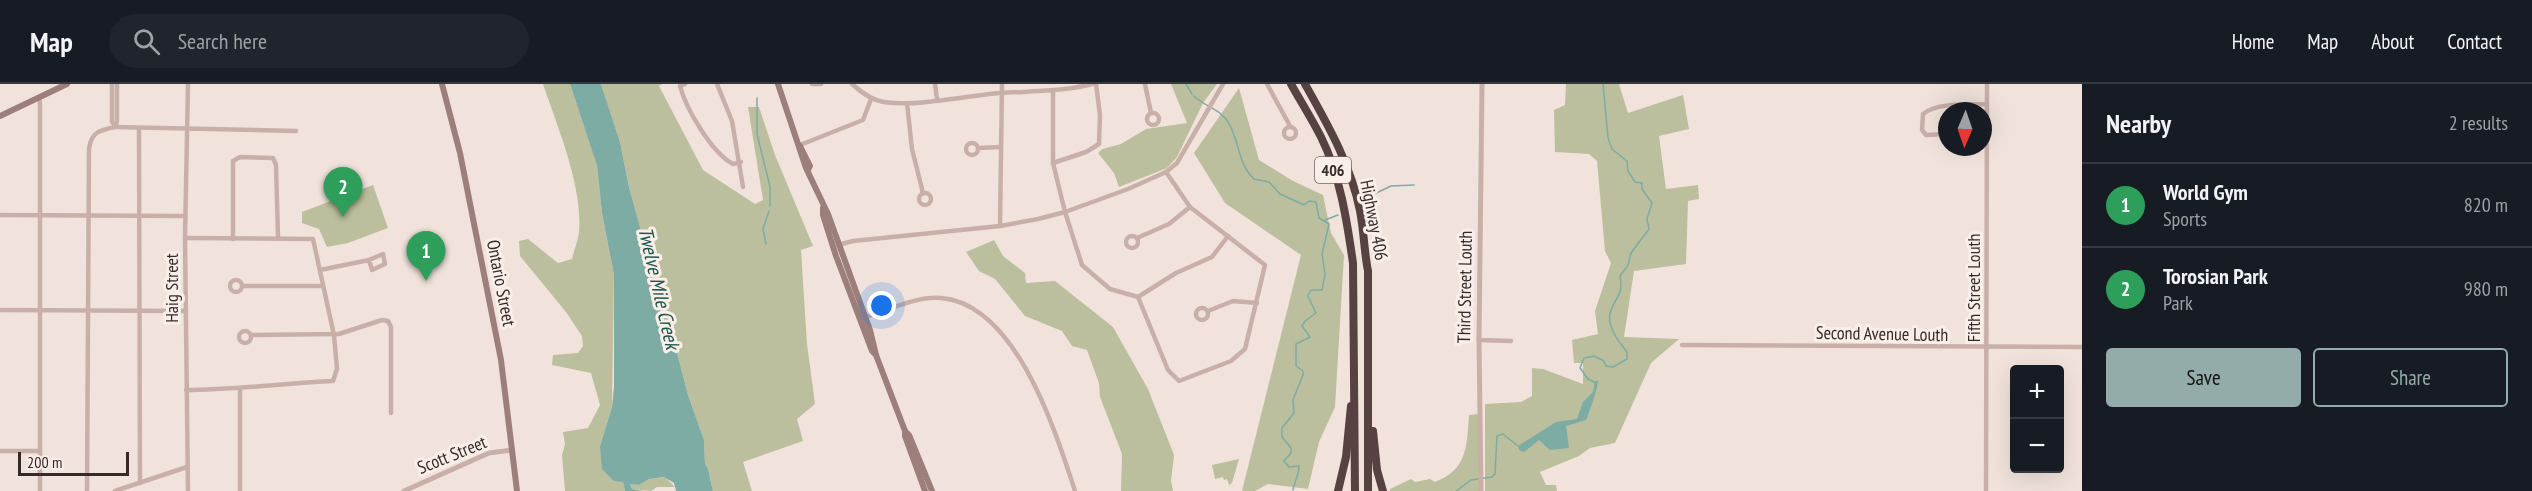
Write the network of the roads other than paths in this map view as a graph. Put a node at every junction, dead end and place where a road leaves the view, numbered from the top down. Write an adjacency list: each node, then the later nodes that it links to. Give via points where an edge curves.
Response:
1 (67, 84): 22 (main road)
2 (112, 84): 33 (street)
3 (117, 84): 33 (street)
4 (188, 84): 36 (street, Haig Street)
5 (442, 84): 89 (main road, Ontario Street, via 500,350)
6 (717, 84): 43 (street, via 732,121)
7 (777, 84): 39 (main road)
8 (812, 84): 9 (street)
9 (820, 84)
10 (852, 84): 26 (street)
11 (935, 84): 27 (street)
12 (1002, 84): 24 (street)
13 (1094, 84): 23 (street); 44 (street, via 1100,115 1099,144)
14 (1145, 84): 31 (street)
15 (1221, 84): 45 (street, via 1177,163)
16 (1267, 84): 34 (street)
17 (1291, 84): 82 (highway, Highway 406 / 406, via 1322,139 1340,192 1353,263)
18 (1305, 84): 84 (highway, Highway 406 / 406, via 1340,150 1360,209 1368,271)
19 (1482, 84): 77 (street, Third Street Louth)
20 (1987, 84): 28 (street, Fifth Street Louth)
21 (682, 85): 43 (street, via 683,98 715,150 733,164)
22 (54, 87): 25 (main road)
23 (1053, 92): 24 (street); 44 (street)
24 (1002, 93): 27 (street); 40 (street)
25 (39, 98): 32 (main road); 51 (street)
26 (871, 99): 29 (street); 39 (street, via 863,120)
27 (937, 99): 29 (street)
28 (1988, 102)
29 (907, 103): 47 (street, via 912,150)
30 (1938, 107): 38 (street, via 1923,114 1922,130 1926,135)
31 (1150, 113)
32 (0, 116)
33 (115, 126): 35 (street); 52 (street, via 99,131 90,141)
34 (1290, 126)
35 (139, 130): 36 (street); 53 (street)
36 (188, 130): 37 (street); 54 (street, Haig Street)
37 (296, 131)
38 (1938, 134)
39 (800, 145): 61 (main road, via 828,214)
40 (1001, 147): 41 (street); 55 (street)
41 (978, 148)
42 (1985, 156): 81 (street, Fifth Street Louth)
43 (741, 162): 46 (street)
44 (1053, 163): 49 (street)
45 (1166, 171): 48 (street); 49 (street)
46 (743, 187)
47 (923, 193)
48 (1190, 207): 56 (street); 59 (street, via 1169,224)
49 (1065, 213): 55 (street); 66 (street, via 1084,269 1110,289)
50 (0, 215): 51 (street)
51 (39, 216): 52 (street); 69 (street)
52 (89, 216): 53 (street); 70 (street)
53 (141, 216): 54 (street); 71 (street)
54 (185, 216): 58 (street, Haig Street)
55 (1000, 226): 61 (street)
56 (1228, 236): 66 (street, via 1212,257 1176,273); 67 (street, via 1264,265)
57 (278, 237): 60 (street); 60 (street, via 273,158 240,157 233,161); 63 (street, via 313,239)
58 (185, 238): 60 (street); 72 (street, Haig Street)
59 (1137, 238)
60 (233, 239)
61 (836, 246): 74 (main road); 83 (main road)
62 (369, 260): 63 (street)
63 (320, 270): 65 (street)
64 (243, 286): 65 (street)
65 (323, 286): 76 (street)
66 (1138, 297): 67 (street, via 1167,370 1179,381 1231,361 1245,349)
67 (1257, 303): 73 (street, via 1233,301)
68 (0, 310): 69 (street)
69 (40, 310): 70 (street); 91 (street)
70 (87, 310): 71 (street); 96 (street)
71 (140, 311): 72 (street); 93 (street)
72 (186, 311): 86 (street, Haig Street)
73 (1208, 311)
74 (866, 317): 83 (main road); 104 (street, via 925,298 963,301 987,316 1036,385)
75 (251, 335): 76 (street)
76 (334, 335): 85 (street, via 337,369 333,381); 87 (street, via 388,321)
77 (1479, 340): 78 (street); 108 (street, Third Street Louth)
78 (1511, 341)
79 (1682, 345): 81 (street, Second Avenue Louth)
80 (2082, 347): 81 (street, Second Avenue Louth)
81 (1988, 348): 109 (street, Fifth Street Louth)
82 (1354, 351): 105 (highway, via 1343,476); 106 (highway)
83 (876, 355): 88 (main road)
84 (1370, 372): 94 (highway); 107 (highway, via 1375,459)
85 (240, 389): 86 (street); 99 (street)
86 (186, 390): 92 (street, Haig Street)
87 (391, 413)
88 (905, 431): 102 (main road); 103 (main road)
89 (512, 450): 100 (street, Scott Street, via 489,453); 101 (main road, Ontario Street)
90 (0, 451): 91 (street)
91 (40, 451): 95 (street)
92 (187, 467): 93 (street); 98 (street, Haig Street)
93 (140, 483): 97 (street)
94 (1368, 490)
95 (40, 491)
96 (87, 491)
97 (115, 491)
98 (188, 491)
99 (240, 491)
100 (404, 491)
101 (517, 491)
102 (925, 491)
103 (932, 491)
104 (1075, 491)
105 (1338, 491)
106 (1355, 491)
107 (1383, 491)
108 (1481, 491)
109 (1986, 491)

